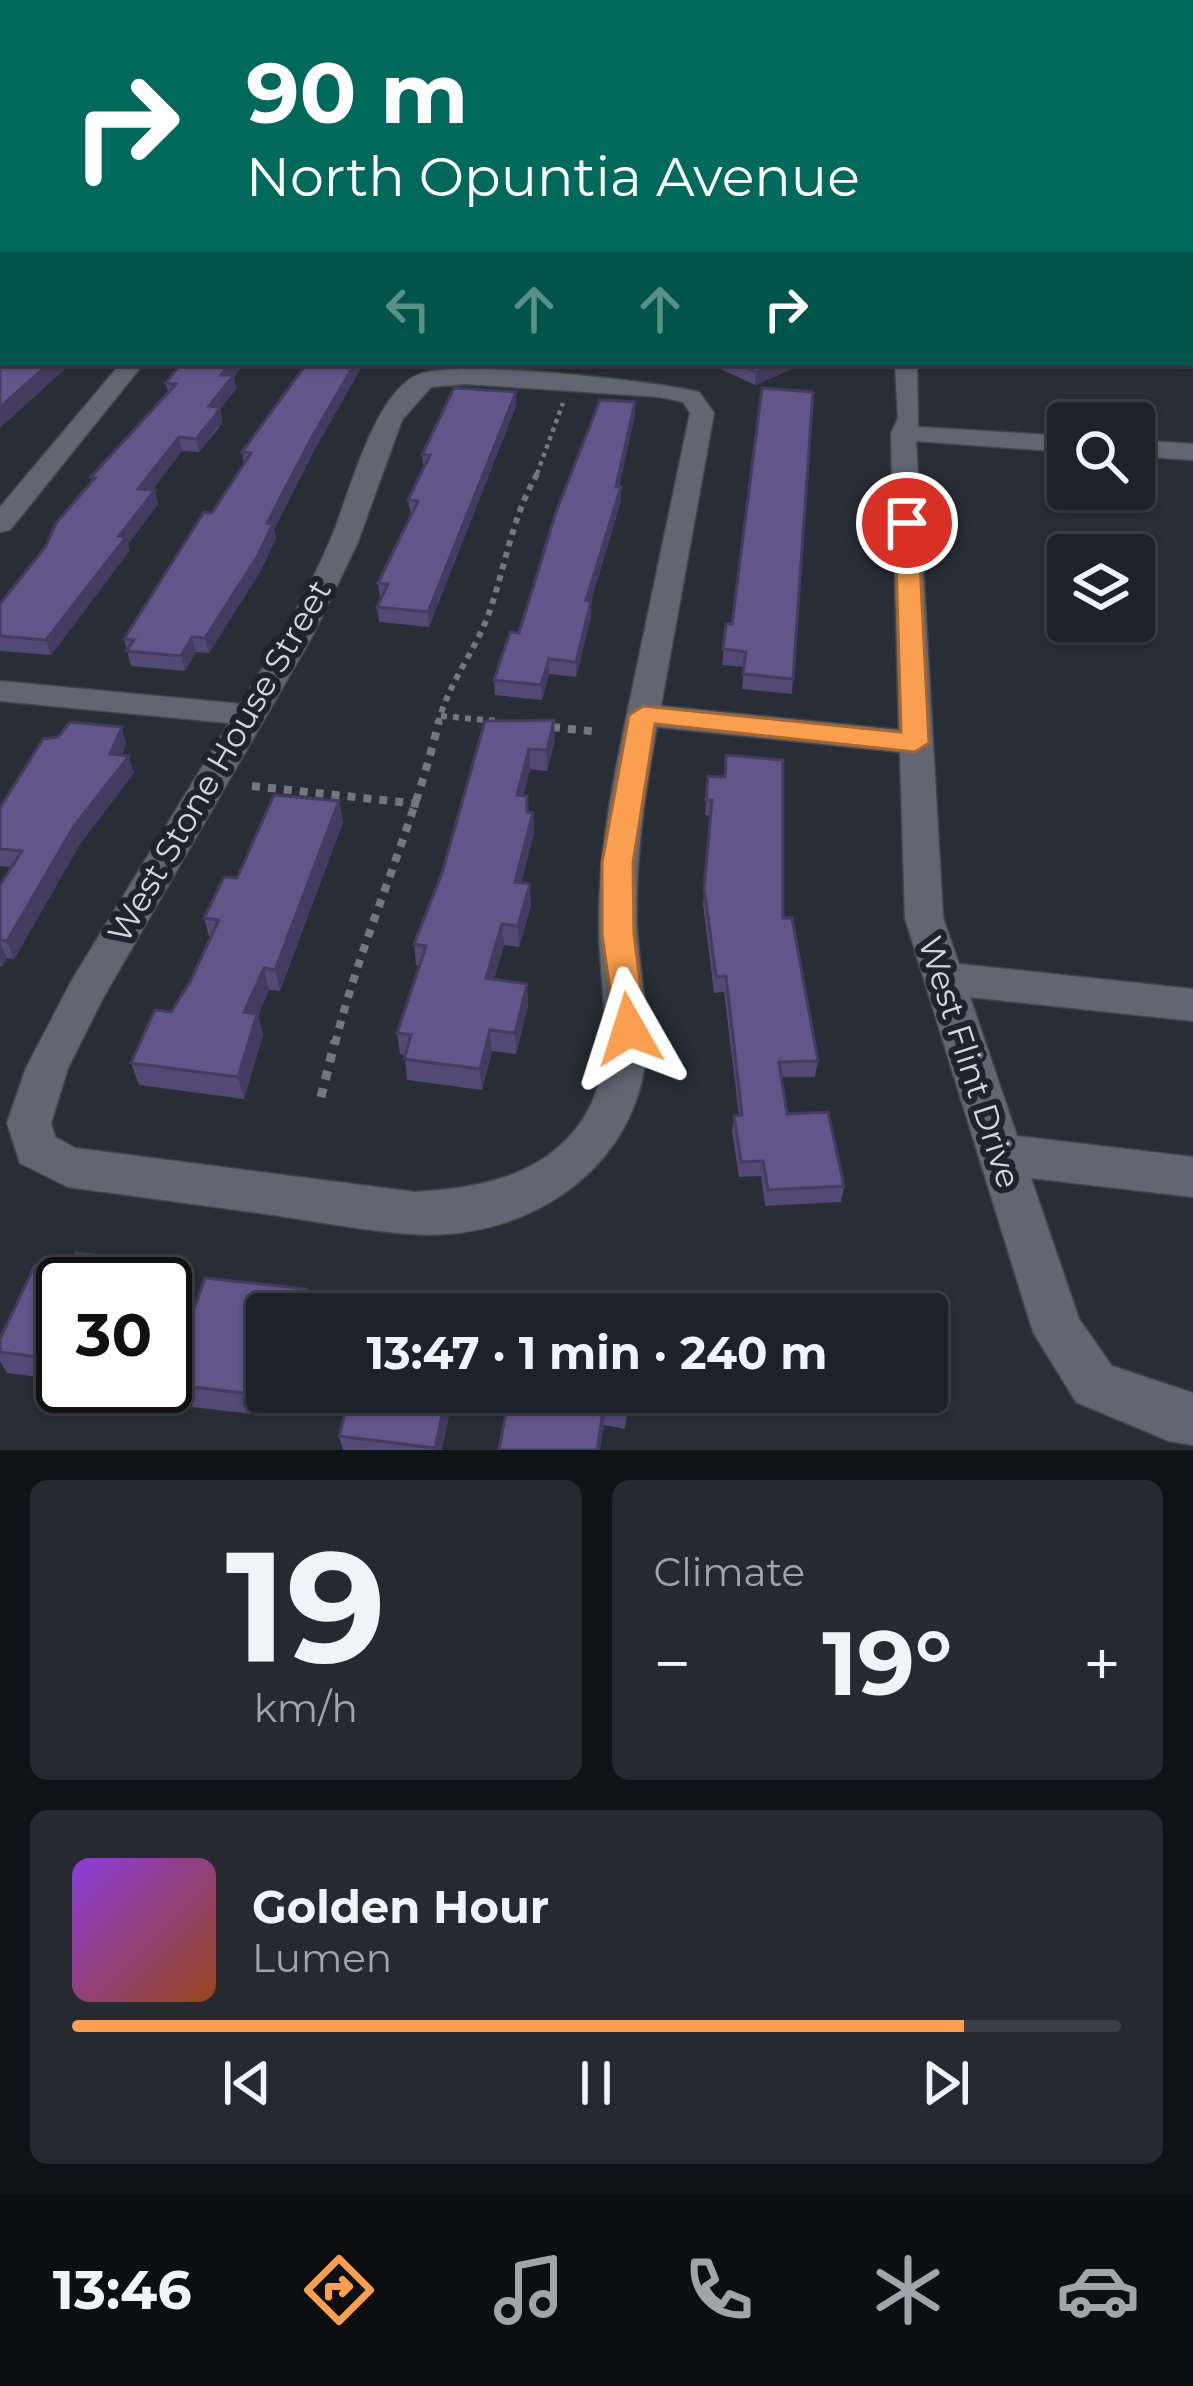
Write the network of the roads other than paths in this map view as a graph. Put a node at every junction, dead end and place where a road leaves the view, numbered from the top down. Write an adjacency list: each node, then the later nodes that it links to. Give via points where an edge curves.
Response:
1 (131, 366): 9 (street)
2 (906, 366): 5 (street, West Flint Drive, via 910,418)
3 (605, 375): 4 (street); 12 (street, via 691,397 702,413)
4 (570, 382): 11 (street, West Stone House Street, via 425,380 406,395 343,544)
5 (903, 434): 6 (street); 13 (street, West Flint Drive)
6 (1047, 443)
7 (1155, 450): 8 (street)
8 (1192, 454)
9 (0, 524)
10 (0, 691): 11 (street)
11 (252, 715): 12 (street, West Stone House Street, via 47,1068 29,1123 36,1149 68,1167 415,1213 470,1211 546,1186 597,1136 621,1089 629,1029 618,863)
12 (643, 715): 13 (street)
13 (915, 743): 14 (street, West Flint Drive, via 924,918)
14 (941, 978): 15 (street); 16 (street, West Flint Drive)
15 (1193, 1005)
16 (999, 1154): 17 (street); 18 (street, West Flint Drive, via 1058,1332 1094,1384)
17 (1193, 1178)
18 (1193, 1419)

